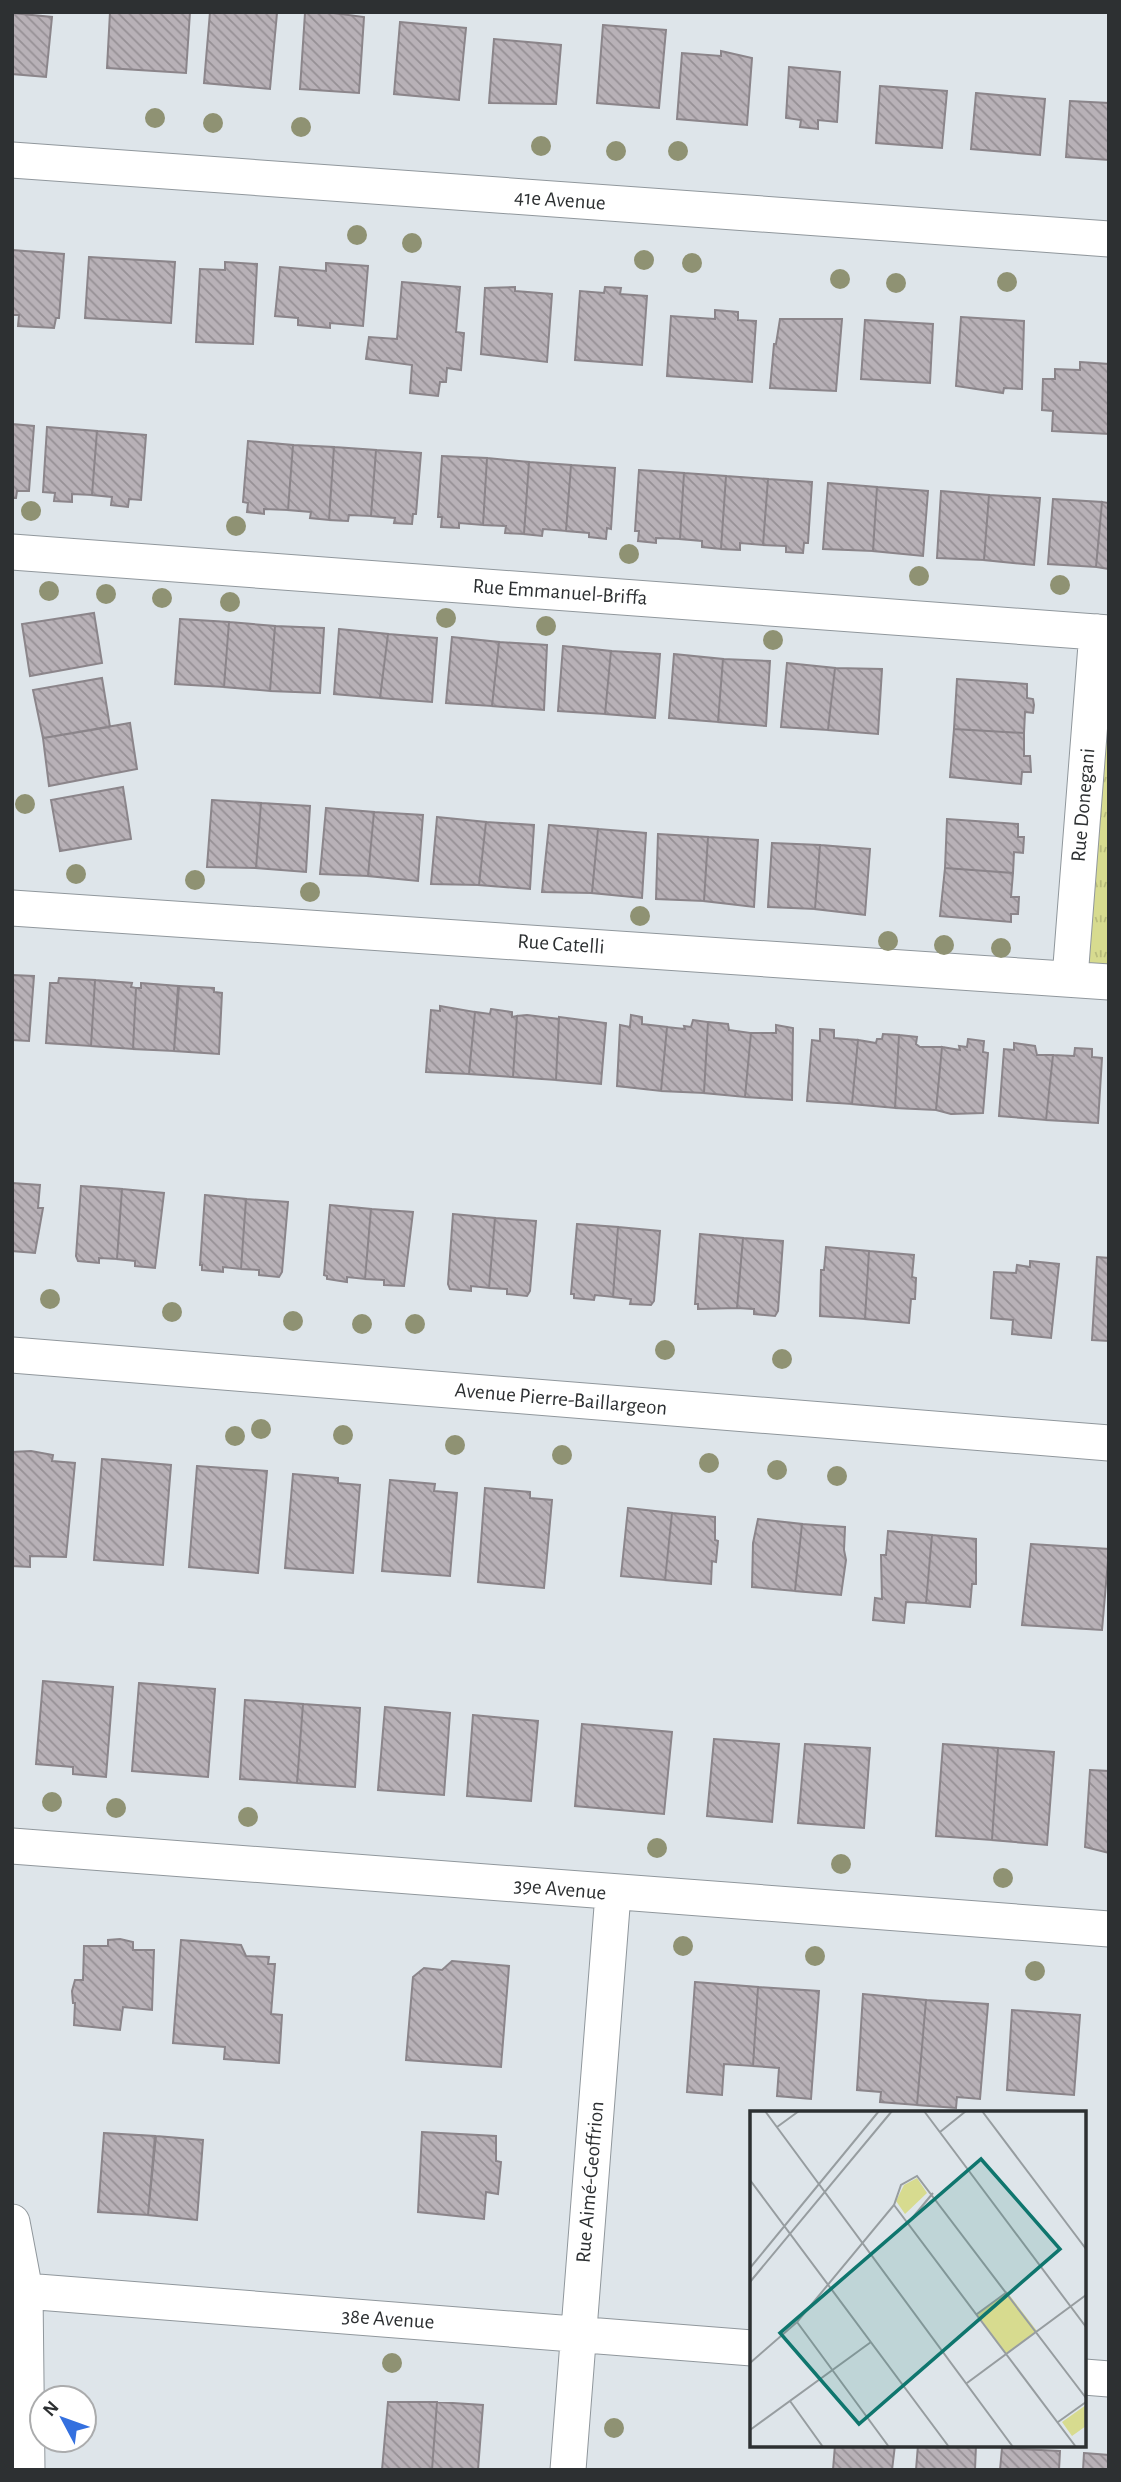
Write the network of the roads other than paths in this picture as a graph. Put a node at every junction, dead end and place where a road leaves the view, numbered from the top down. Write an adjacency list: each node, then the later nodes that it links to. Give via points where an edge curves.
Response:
1 (12, 160): 2 (street, 41e Avenue)
2 (1109, 239)
3 (12, 552): 4 (street, Rue Emmanuel-Briffa)
4 (1103, 632): 6 (street, Rue Donegani)
5 (12, 908): 6 (street, Rue Catelli)
6 (1070, 978): 7 (street, Rue Catelli)
7 (1109, 982)
8 (12, 1355): 9 (street, Avenue Pierre-Baillargeon)
9 (1109, 1443)
10 (12, 1846): 11 (street, 39e Avenue)
11 (613, 1894): 12 (street, 39e Avenue); 15 (street, Rue Aimé-Geoffrion)
12 (1109, 1929)
13 (12, 2222): 14 (street)
14 (25, 2291): 15 (street, 38e Avenue); 19 (street)
15 (578, 2333): 16 (street, 38e Avenue); 20 (street, Rue Aimé-Geoffrion)
16 (750, 2348)
17 (1086, 2376): 18 (street)
18 (1109, 2379)
19 (27, 2470)
20 (568, 2470)

